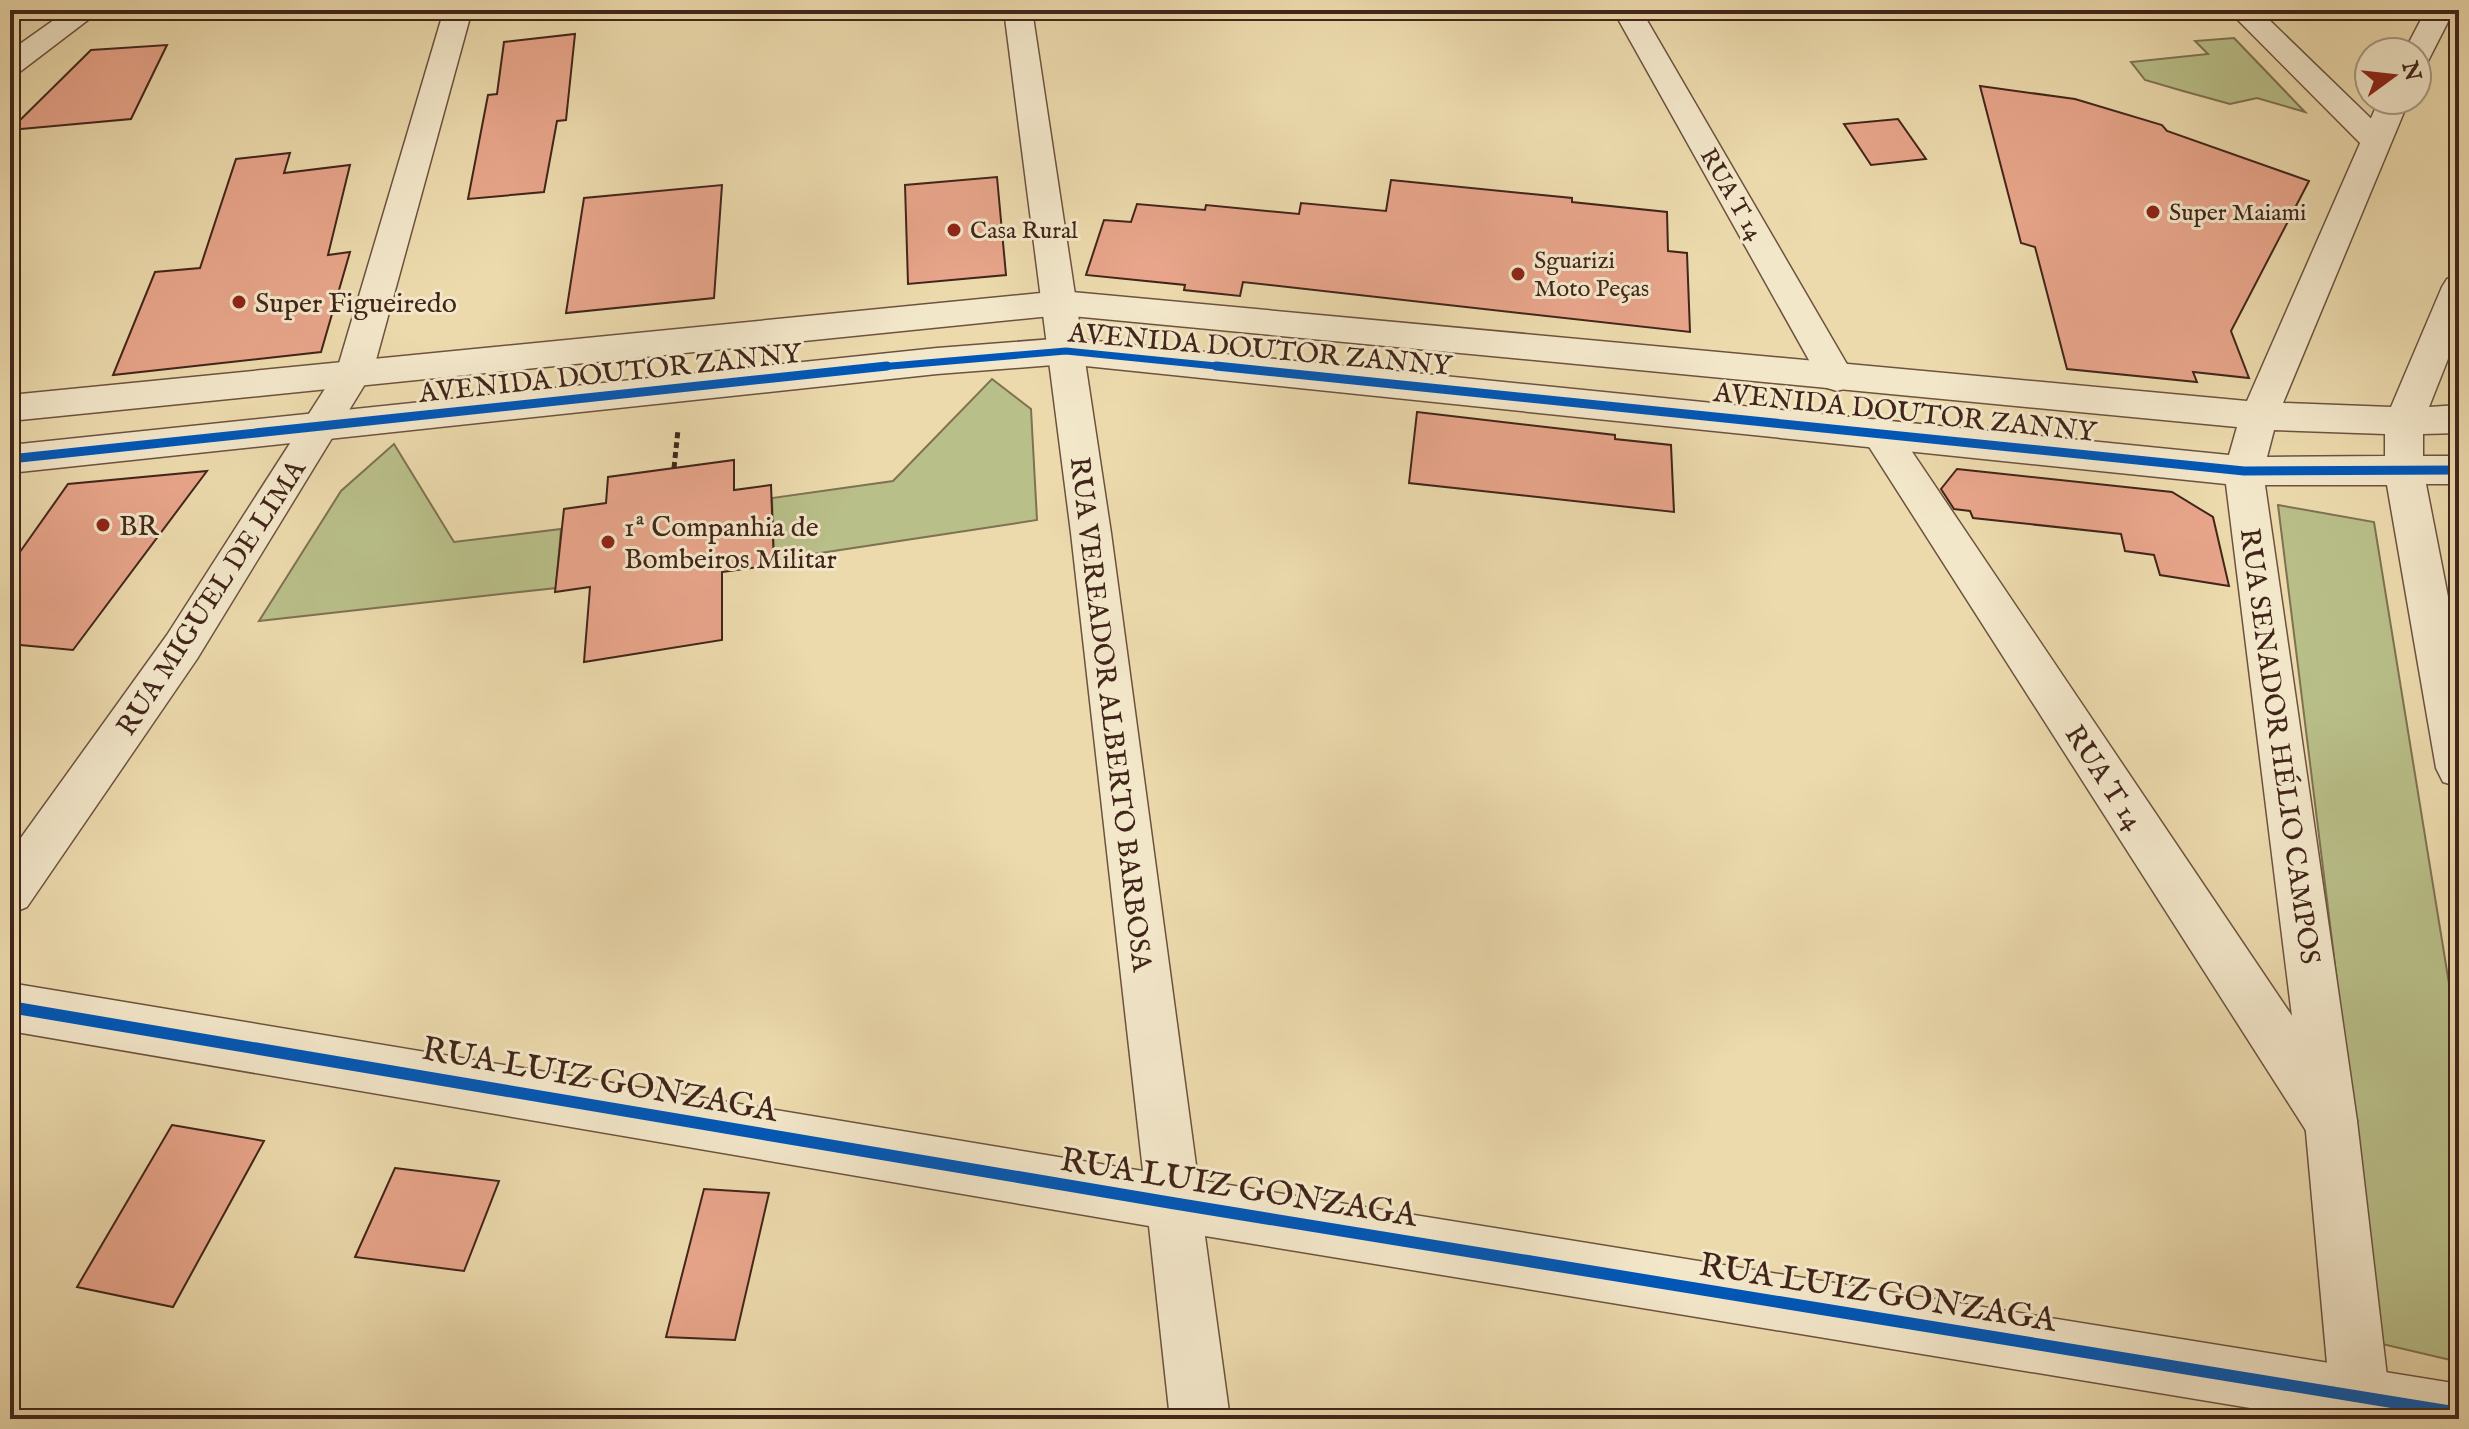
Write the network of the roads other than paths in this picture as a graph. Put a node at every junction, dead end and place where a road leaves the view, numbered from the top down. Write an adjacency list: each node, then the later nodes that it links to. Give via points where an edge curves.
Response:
1 (87, 10): 8 (street)
2 (458, 10): 14 (street, RUA MIGUEL DE LIMA)
3 (1018, 10): 12 (street, RUA VEREADOR ALBERTO BARBOSA)
4 (1627, 10): 15 (street, RUA T 14)
5 (2242, 10): 10 (street)
6 (2440, 10): 7 (street)
7 (2427, 36)
8 (10, 65)
9 (2386, 116): 10 (street, RUA SENADOR HÉLIO CAMPOS)
10 (2375, 140): 17 (street, RUA SENADOR HÉLIO CAMPOS)
11 (2459, 287): 19 (street)
12 (1061, 303): 13 (street, RUA VEREADOR ALBERTO BARBOSA); 14 (street, AVENIDA DOUTOR ZANNY); 15 (street, AVENIDA DOUTOR ZANNY)
13 (1066, 351): 20 (street, AVENIDA DOUTOR ZANNY); 21 (street, AVENIDA DOUTOR ZANNY); 30 (street, RUA VEREADOR ALBERTO BARBOSA)
14 (355, 371): 16 (street, AVENIDA DOUTOR ZANNY); 20 (street, RUA MIGUEL DE LIMA)
15 (1837, 378): 17 (street, AVENIDA DOUTOR ZANNY)
16 (10, 408)
17 (2259, 416): 19 (street, AVENIDA DOUTOR ZANNY); 24 (street, RUA SENADOR HÉLIO CAMPOS)
18 (2459, 419): 19 (street, AVENIDA DOUTOR ZANNY)
19 (2404, 421): 25 (street)
20 (322, 426): 22 (street, AVENIDA DOUTOR ZANNY); 27 (street, RUA MIGUEL DE LIMA, via 182,647)
21 (1879, 432): 24 (street, AVENIDA DOUTOR ZANNY); 29 (street, RUA T 14)
22 (10, 459)
23 (2459, 470): 25 (street, AVENIDA DOUTOR ZANNY)
24 (2244, 471): 25 (street, AVENIDA DOUTOR ZANNY); 29 (street, RUA SENADOR HÉLIO CAMPOS)
25 (2404, 472): 26 (street)
26 (2459, 768)
27 (10, 892)
28 (10, 1007): 30 (street, RUA LUIZ GONZAGA)
29 (2331, 1121): 31 (street, RUA SENADOR HÉLIO CAMPOS)
30 (1172, 1203): 31 (street, RUA LUIZ GONZAGA); 33 (street, RUA VEREADOR ALBERTO BARBOSA)
31 (2361, 1409): 32 (street, RUA LUIZ GONZAGA)
32 (2459, 1413)
33 (1200, 1419)

